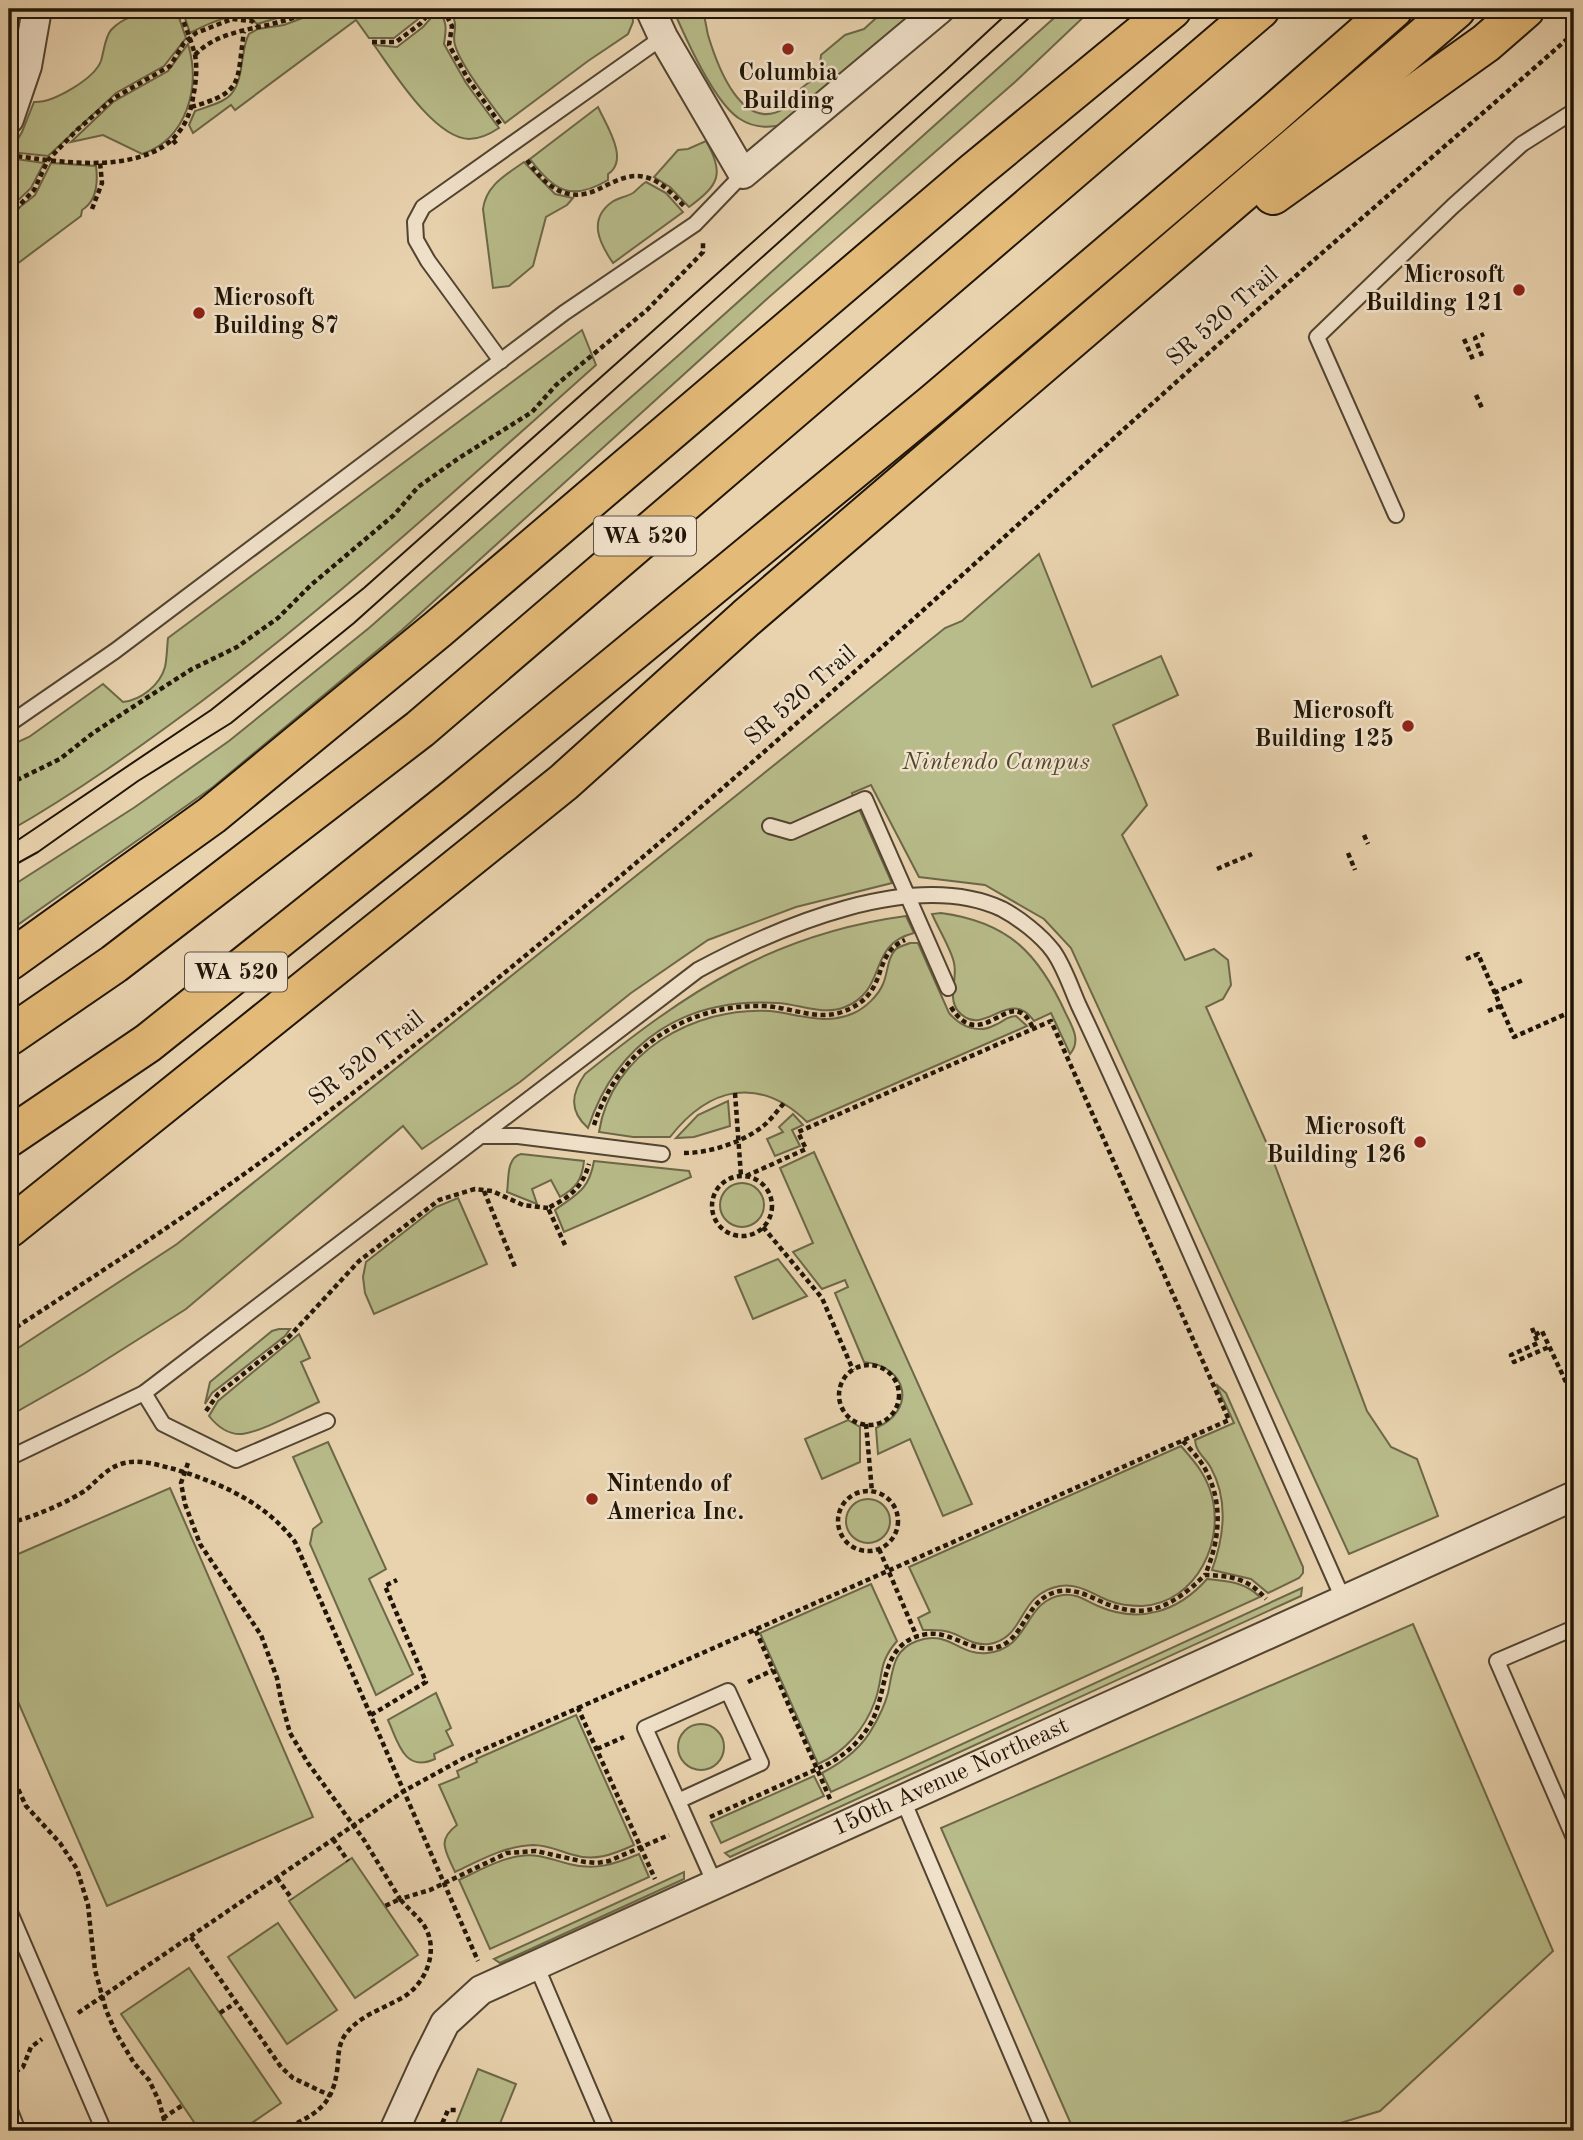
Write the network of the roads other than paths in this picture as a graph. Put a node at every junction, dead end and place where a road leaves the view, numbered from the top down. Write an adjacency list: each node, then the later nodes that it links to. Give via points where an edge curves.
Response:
1 (37, 9): 12 (street, via 27,66)
2 (650, 9): 10 (street)
3 (940, 9): 14 (street)
4 (1139, 9): 13 (highway)
5 (1172, 9): 13 (highway)
6 (1260, 9): 23 (highway, WA 520, via 421,729 114,964)
7 (1393, 9): 26 (highway, WA 520, via 934,402 456,797 148,1042)
8 (1456, 9): 15 (highway)
9 (1525, 9): 15 (highway, via 1486,43)
10 (663, 37): 14 (street); 16 (lane, via 423,207 415,222 416,240 428,261)
11 (1574, 111): 17 (lane, via 1522,144 1317,337)
12 (9, 119)
13 (974, 172): 21 (highway, via 438,629 212,815)
14 (743, 174): 16 (lane, via 695,224)
15 (1061, 348): 24 (highway, via 746,618 564,782)
16 (500, 360): 18 (lane, via 115,651)
17 (1395, 515)
18 (9, 724)
19 (770, 826): 20 (lane, via 791,832 865,799)
20 (908, 897): 22 (lane); 25 (lane, via 857,905 779,930 698,970); 34 (lane, via 966,897 1003,910 1054,951)
21 (9, 961)
22 (948, 988)
23 (9, 1036)
24 (169, 1098): 28 (highway); 29 (highway)
25 (480, 1136): 27 (lane, via 518,1136); 30 (lane)
26 (9, 1137)
27 (662, 1154)
28 (9, 1205)
29 (9, 1227)
30 (144, 1393): 31 (lane, via 163,1424 236,1460); 32 (lane)
31 (327, 1421)
32 (9, 1458)
33 (1574, 1496): 34 (street, 150th Avenue Northeast)
34 (1344, 1601): 36 (street, 150th Avenue Northeast)
35 (1574, 1628): 38 (lane, via 1497,1661)
36 (902, 1800): 39 (street, 150th Avenue Northeast); 47 (lane)
37 (678, 1801): 37 (lane, via 761,1763 728,1691 645,1728); 39 (lane)
38 (1574, 1838)
39 (715, 1884): 41 (street, 150th Avenue Northeast)
40 (9, 1910): 44 (lane)
41 (536, 1965): 45 (street, 150th Avenue Northeast, via 481,1990 445,2023); 46 (lane)
42 (9, 2108): 43 (lane)
43 (18, 2131)
44 (104, 2131)
45 (394, 2131)
46 (607, 2131)
47 (1044, 2131)

